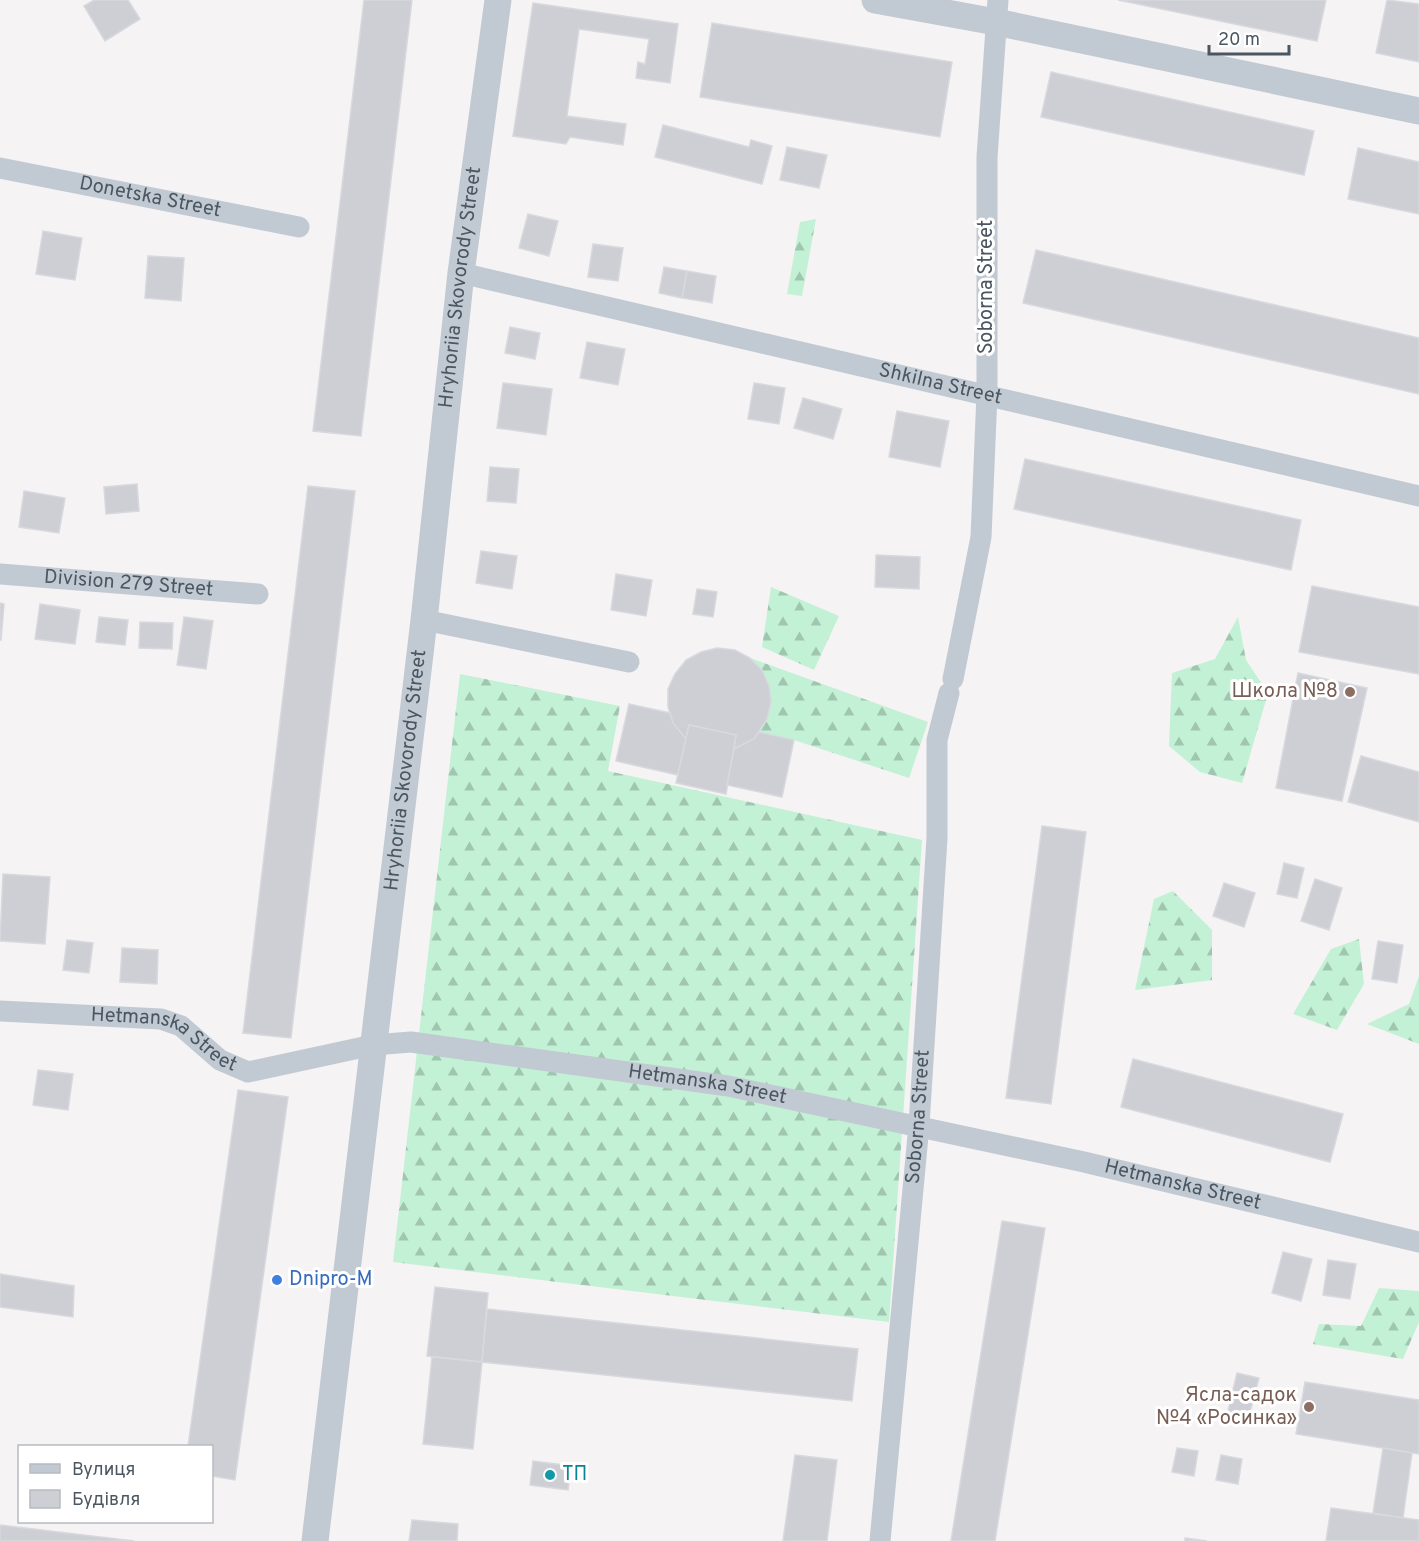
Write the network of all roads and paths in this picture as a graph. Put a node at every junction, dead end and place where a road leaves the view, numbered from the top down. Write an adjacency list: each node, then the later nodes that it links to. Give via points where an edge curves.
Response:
1 (498, 0): 7 (street, Hryhoriia Skovorody Street)
2 (875, 0): 3 (street)
3 (997, 11): 4 (street); 8 (street, Soborna Street, via 987,157)
4 (1419, 111)
5 (0, 168): 6 (street, Donetska Street)
6 (299, 227)
7 (461, 273): 8 (street, Shkilna Street); 12 (street, Hryhoriia Skovorody Street)
8 (987, 394): 9 (street, Shkilna Street); 16 (street, Soborna Street, via 981,537 938,740 937,838)
9 (1419, 496)
10 (0, 574): 11 (street, Division 279 Street)
11 (258, 594)
12 (424, 620): 13 (street); 15 (street, Hryhoriia Skovorody Street)
13 (629, 662)
14 (0, 1011): 15 (street, Hetmanska Street, via 161,1019 181,1026 220,1060 248,1072)
15 (374, 1045): 16 (street, Hetmanska Street, via 411,1042 728,1086); 18 (street, Hryhoriia Skovorody Street)
16 (919, 1125): 17 (street, Hetmanska Street); 19 (street, Soborna Street)
17 (1419, 1242)
18 (315, 1541)
19 (880, 1541)

